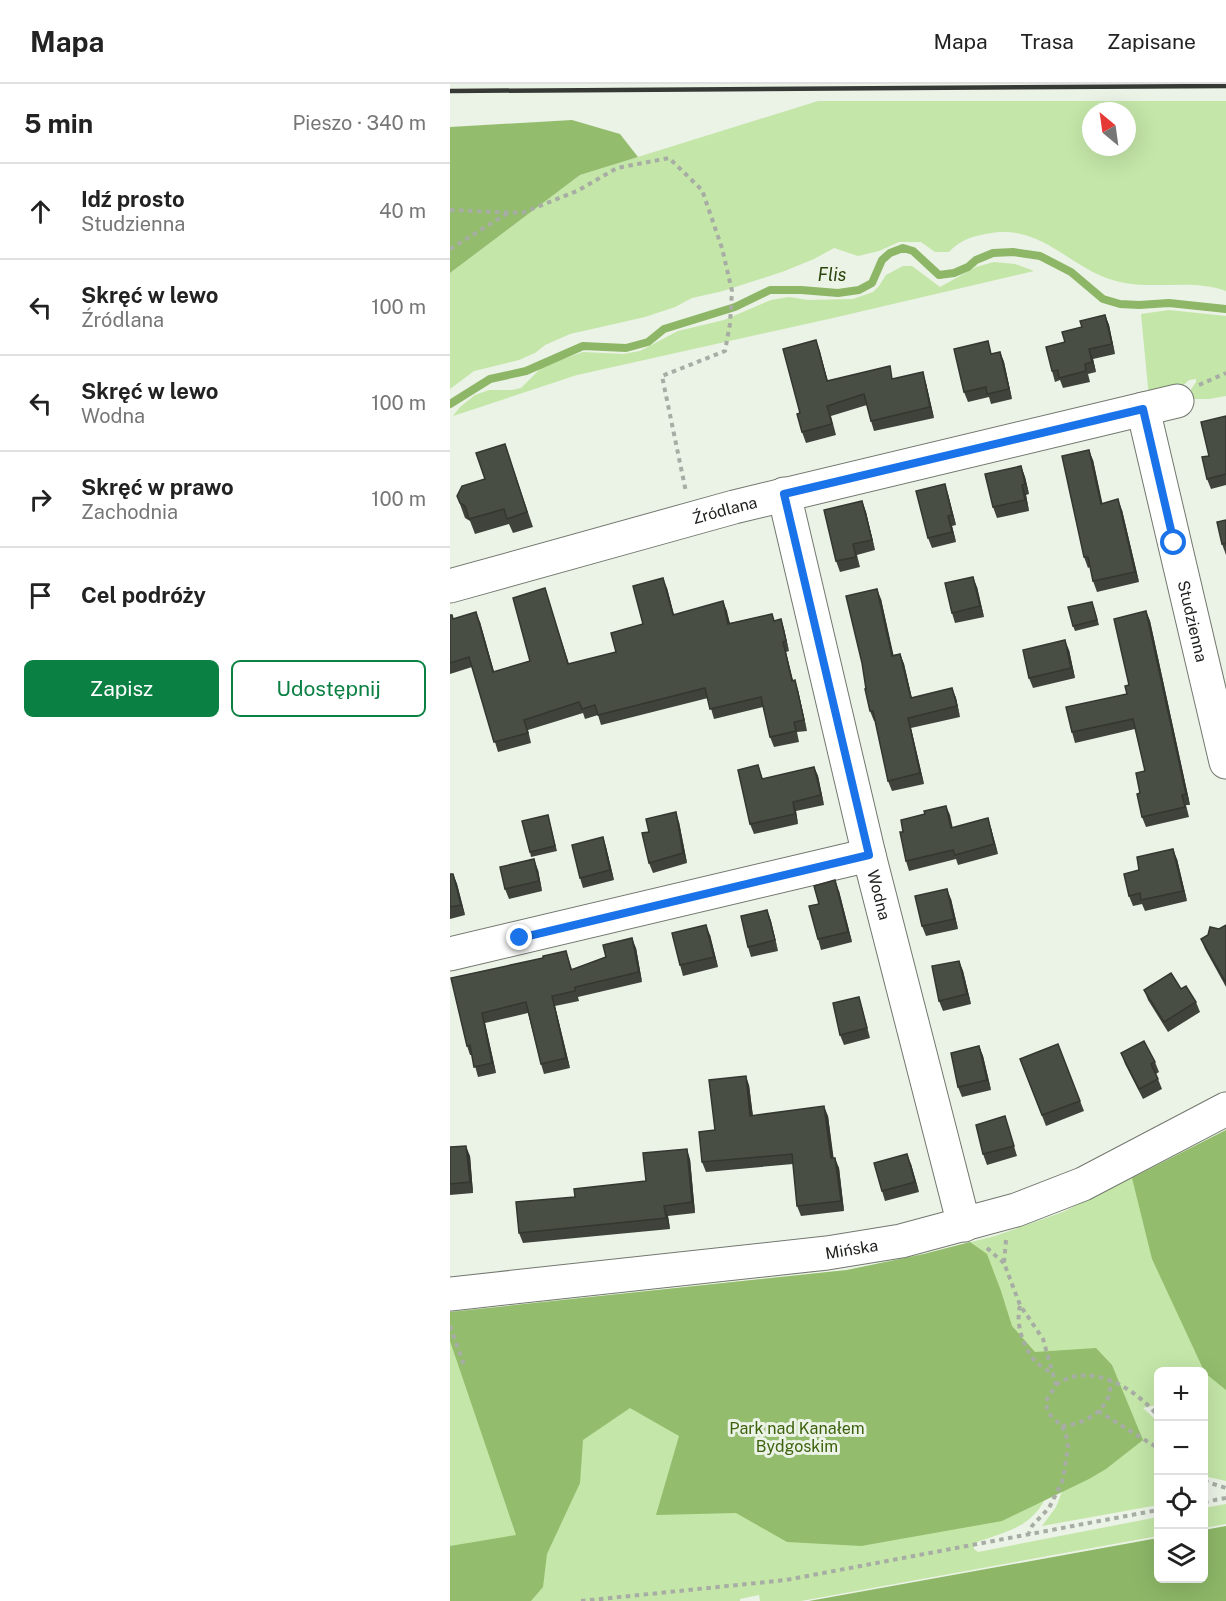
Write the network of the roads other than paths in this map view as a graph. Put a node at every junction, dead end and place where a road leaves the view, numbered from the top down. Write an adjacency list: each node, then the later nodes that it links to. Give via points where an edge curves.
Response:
1 (1177, 401): 2 (street, Źródlana)
2 (1143, 409): 3 (street, Źródlana); 5 (street, Studzienna)
3 (784, 494): 4 (street, Źródlana); 6 (street, Wodna)
4 (450, 586)
5 (1226, 762)
6 (869, 855): 7 (street); 9 (street, Wodna)
7 (450, 954)
8 (1226, 1109): 9 (street, Mińska, via 1083,1184 1016,1210)
9 (973, 1234): 10 (street, Mińska)
10 (450, 1294)

